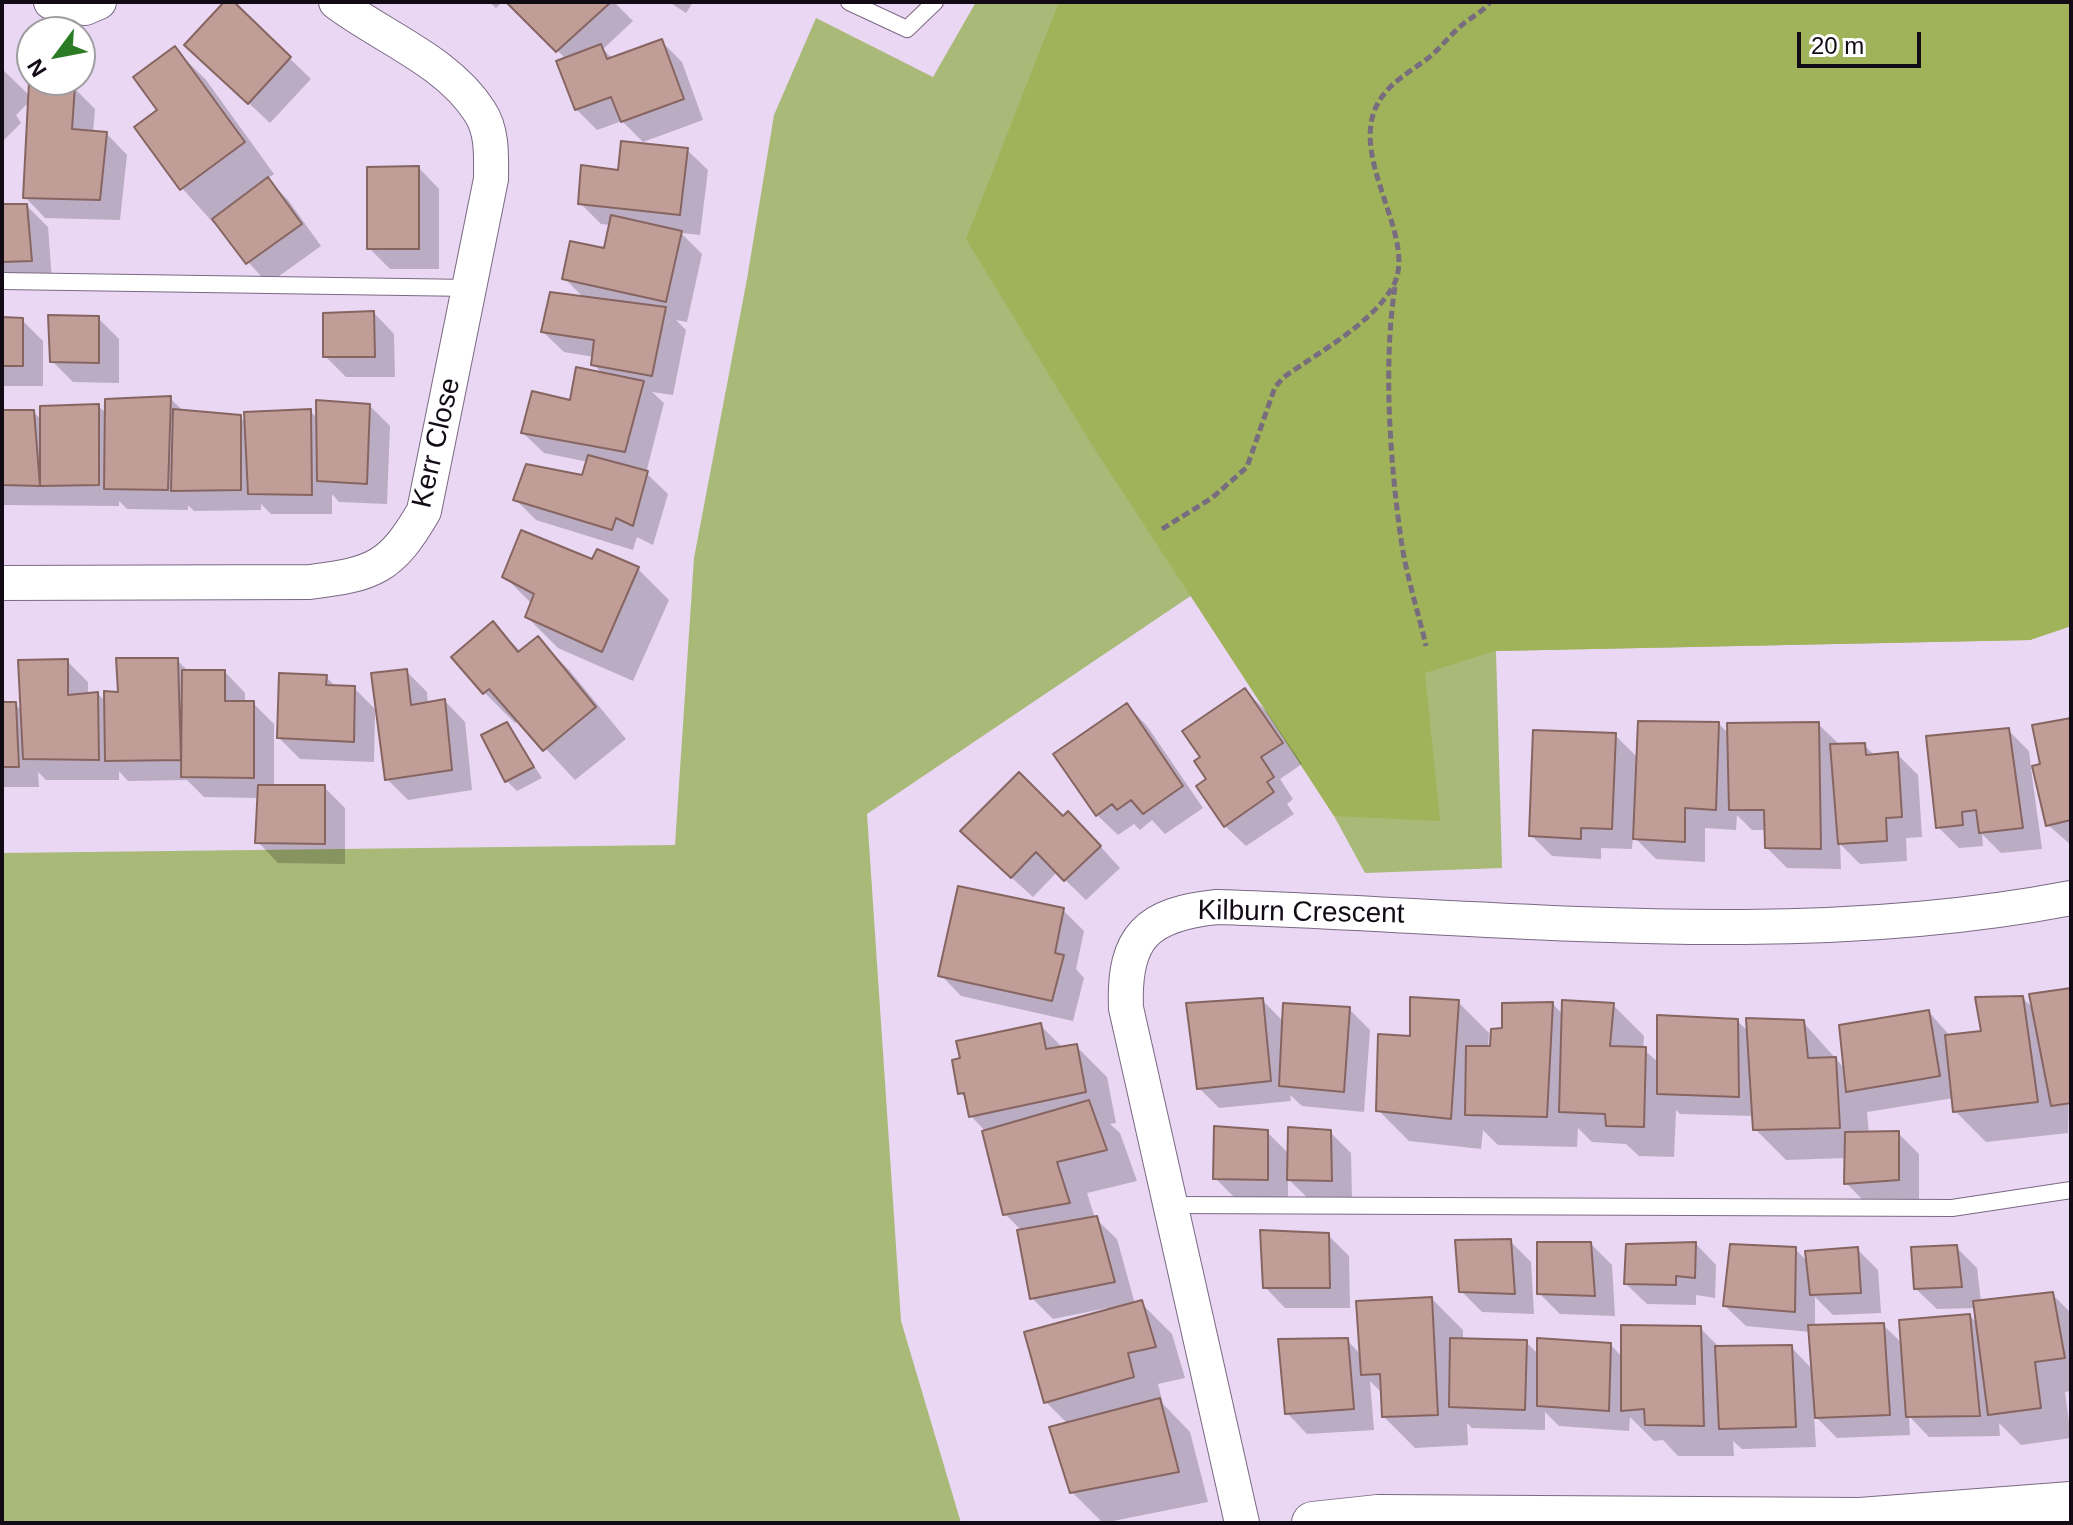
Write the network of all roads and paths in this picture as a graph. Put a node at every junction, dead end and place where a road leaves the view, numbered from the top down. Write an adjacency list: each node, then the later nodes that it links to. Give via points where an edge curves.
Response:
1 (51, 2): 2 (street, via 85,8)
2 (99, 2)
3 (336, 2): 9 (street, Kerr Close, via 434,67 481,113 490,140 491,179)
4 (849, 2): 5 (lane, via 907,29)
5 (935, 2)
6 (1490, 2): 8 (path, via 1393,83 1374,111 1376,179 1395,229)
7 (2, 281): 9 (lane)
8 (1396, 281): 10 (path, via 1352,327 1275,387 1247,467 1237,478); 12 (path, via 1390,362 1397,500 1401,541)
9 (471, 288): 11 (street, Kerr Close, via 424,511 406,543 384,565 310,582)
10 (1162, 529)
11 (2, 583)
12 (1426, 646)
13 (2071, 898): 15 (street, Kilburn Crescent, via 1934,917 1756,926 1217,907 1172,914 1141,934 1125,979 1126,1008)
14 (2071, 1190): 15 (lane, via 1952,1208)
15 (1171, 1205): 18 (street, Kilburn Crescent)
16 (2071, 1503): 17 (street, via 1860,1519)
17 (1506, 1520): 19 (street, via 1378,1516)
18 (1242, 1523)
19 (1313, 1523)

